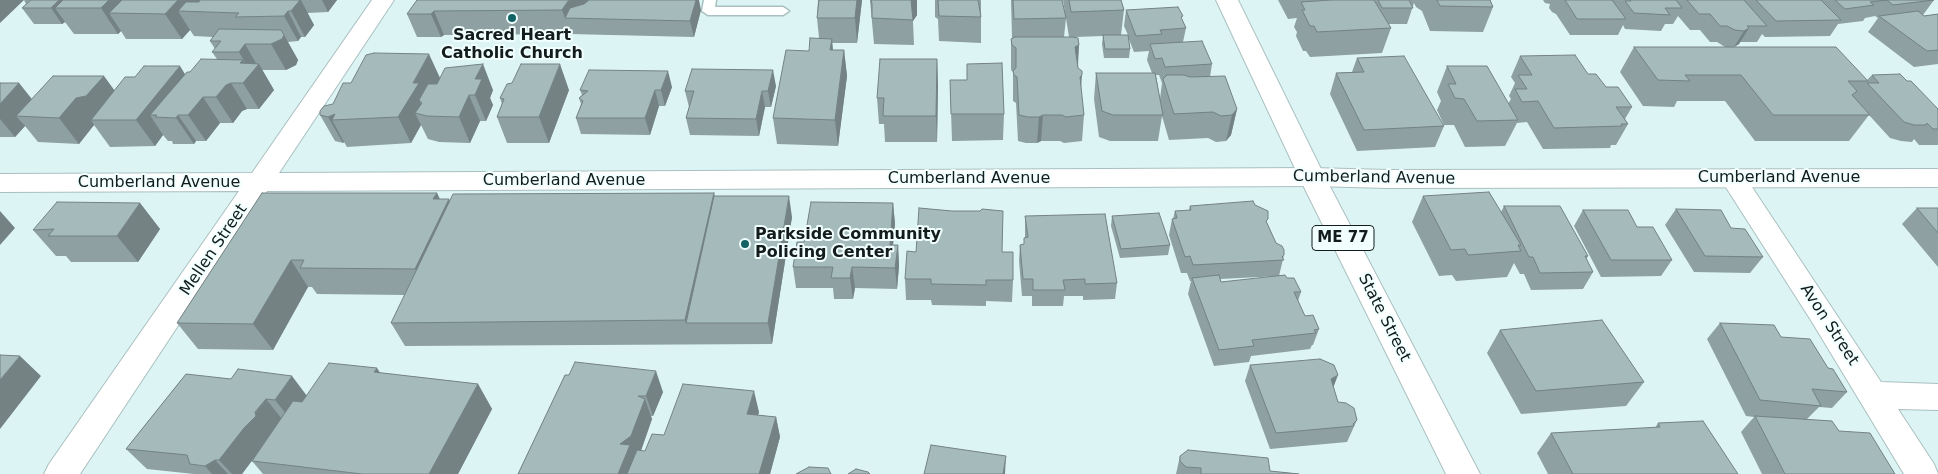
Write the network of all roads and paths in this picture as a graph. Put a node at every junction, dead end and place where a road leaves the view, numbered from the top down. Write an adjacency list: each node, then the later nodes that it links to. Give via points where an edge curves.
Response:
1 (383, 0): 9 (street, Mellen Street)
2 (710, 0): 4 (lane, via 708,10)
3 (1227, 0): 5 (street, State Street / ME 77)
4 (783, 11)
5 (1312, 177): 6 (street, Cumberland Avenue); 9 (street, Cumberland Avenue); 13 (street, State Street / ME 77)
6 (1733, 178): 7 (street, Cumberland Avenue); 10 (street, Avon Street)
7 (1938, 178)
8 (0, 183): 9 (street, Cumberland Avenue)
9 (259, 183): 12 (street, Mellen Street)
10 (1873, 395): 11 (street); 14 (street, Avon Street)
11 (1938, 398)
12 (61, 474)
13 (1463, 474)
14 (1922, 474)

